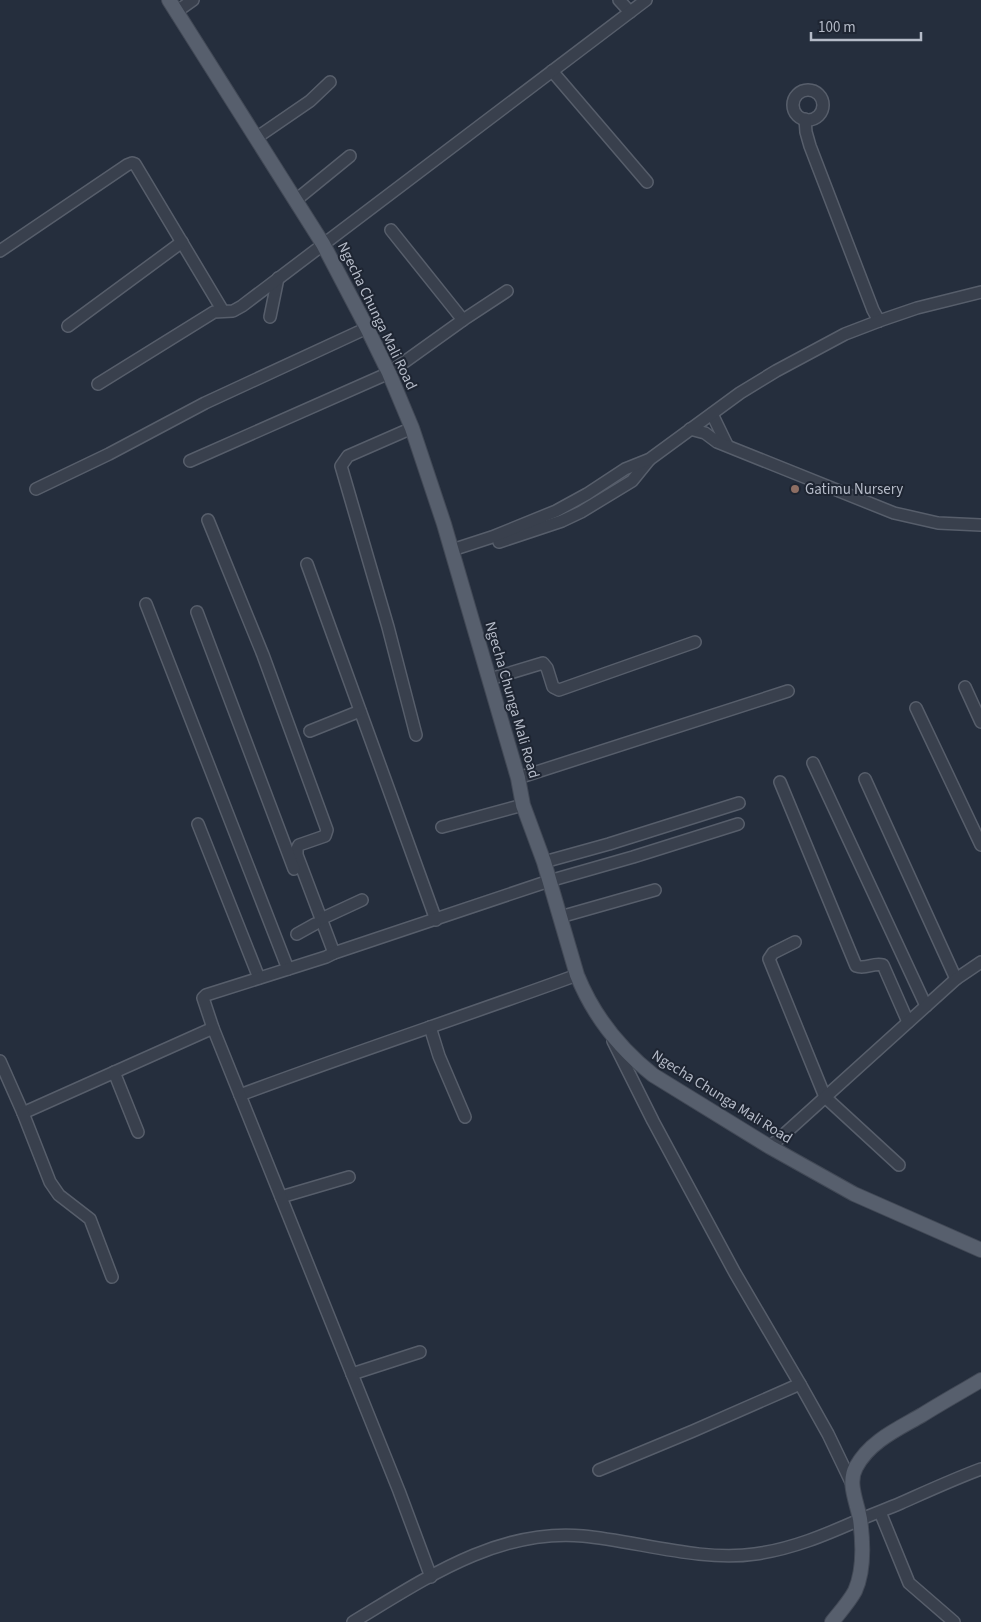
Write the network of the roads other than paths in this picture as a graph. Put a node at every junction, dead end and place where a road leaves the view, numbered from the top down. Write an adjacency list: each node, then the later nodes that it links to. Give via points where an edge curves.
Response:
1 (168, 0): 5 (main road, Ngecha Chunga Mali Road)
2 (194, 0): 5 (street)
3 (619, 0): 6 (street)
4 (646, 0): 6 (street)
5 (176, 12): 10 (main road, Ngecha Chunga Mali Road)
6 (630, 12): 7 (street)
7 (552, 71): 12 (street); 16 (street)
8 (330, 82): 10 (street, via 310,101)
9 (806, 119): 24 (street, via 810,146)
10 (256, 138): 13 (main road, Ngecha Chunga Mali Road)
11 (350, 156): 13 (street)
12 (647, 182)
13 (296, 200): 16 (main road, Ngecha Chunga Mali Road)
14 (391, 230): 23 (street)
15 (182, 242): 17 (street, via 132,163); 21 (street); 25 (street)
16 (323, 244): 18 (street); 26 (main road, Ngecha Chunga Mali Road)
17 (0, 251)
18 (278, 278): 21 (street, via 237,309); 22 (street)
19 (507, 291): 23 (street)
20 (981, 292): 24 (street)
21 (223, 311): 28 (street, via 214,312)
22 (270, 317)
23 (463, 320): 27 (street)
24 (879, 320): 29 (street, via 784,366)
25 (68, 326)
26 (367, 328): 27 (main road, Ngecha Chunga Mali Road); 34 (street, via 205,403)
27 (389, 374): 30 (main road, Ngecha Chunga Mali Road); 33 (street)
28 (98, 384)
29 (712, 414): 31 (street); 32 (street)
30 (412, 428): 37 (main road, Ngecha Chunga Mali Road); 49 (street, via 348,456 341,466)
31 (690, 429): 32 (street); 37 (street, via 650,459 632,481 581,512 562,521)
32 (727, 445): 36 (street, via 894,513 938,523)
33 (190, 461)
34 (36, 489)
35 (208, 520): 66 (street, via 263,655 327,830 325,836 299,845 297,849)
36 (981, 525)
37 (453, 554): 42 (main road, Ngecha Chunga Mali Road)
38 (307, 564): 46 (street)
39 (146, 604): 71 (street)
40 (197, 612): 66 (street)
41 (695, 642): 42 (street, via 559,690 553,687 543,663)
42 (490, 679): 51 (main road, Ngecha Chunga Mali Road)
43 (965, 687): 47 (street)
44 (788, 691): 51 (street)
45 (916, 708): 59 (street)
46 (360, 711): 48 (street); 65 (street)
47 (981, 722)
48 (310, 731)
49 (416, 735)
50 (813, 763): 75 (street)
51 (518, 778): 55 (main road, Ngecha Chunga Mali Road)
52 (865, 779): 74 (street)
53 (780, 782): 76 (street, via 856,966 883,965)
54 (739, 803): 60 (street)
55 (523, 805): 58 (street); 60 (main road, Ngecha Chunga Mali Road)
56 (198, 824): 73 (street)
57 (738, 824): 61 (street)
58 (442, 827)
59 (981, 845)
60 (544, 862): 61 (main road, Ngecha Chunga Mali Road)
61 (549, 881): 64 (main road, Ngecha Chunga Mali Road); 65 (street)
62 (655, 890): 64 (street)
63 (362, 900): 66 (street)
64 (560, 917): 72 (main road, Ngecha Chunga Mali Road)
65 (436, 920): 69 (street)
66 (318, 922): 67 (street); 69 (street)
67 (297, 934)
68 (794, 942): 83 (street, via 774,952 769,959)
69 (331, 955): 71 (street)
70 (981, 962): 74 (street)
71 (288, 969): 73 (street)
72 (576, 975): 77 (street); 79 (main road, Ngecha Chunga Mali Road)
73 (259, 978): 78 (street, via 204,996 202,1000)
74 (956, 979): 75 (street)
75 (926, 1006): 76 (street)
76 (908, 1022): 83 (street)
77 (430, 1027): 82 (street); 85 (street)
78 (213, 1028): 81 (street); 82 (street)
79 (610, 1034): 87 (main road, Ngecha Chunga Mali Road, via 653,1075); 96 (street, via 735,1273)
80 (0, 1061): 84 (street)
81 (114, 1072): 84 (street); 86 (street)
82 (240, 1095): 90 (street)
83 (825, 1097): 87 (street); 88 (street)
84 (23, 1113): 92 (street, via 50,1182 59,1195 90,1219)
85 (465, 1117)
86 (138, 1132)
87 (770, 1147): 91 (main road, Ngecha Chunga Mali Road, via 854,1194)
88 (899, 1165)
89 (349, 1177): 90 (street)
90 (282, 1197): 94 (street)
91 (981, 1250)
92 (112, 1277)
93 (420, 1352): 94 (street)
94 (352, 1374): 102 (street)
95 (981, 1380): 99 (main road, via 878,1441 855,1468)
96 (800, 1384): 98 (street); 99 (street)
97 (981, 1468): 100 (street)
98 (599, 1470)
99 (852, 1484): 101 (main road)
100 (880, 1512): 101 (street); 105 (street, via 909,1583)
101 (860, 1520): 102 (street, via 790,1547 754,1554 720,1555 583,1536 537,1537 485,1551); 104 (main road, via 859,1579 849,1601)
102 (431, 1576): 103 (street)
103 (354, 1622)
104 (832, 1622)
105 (954, 1622)

